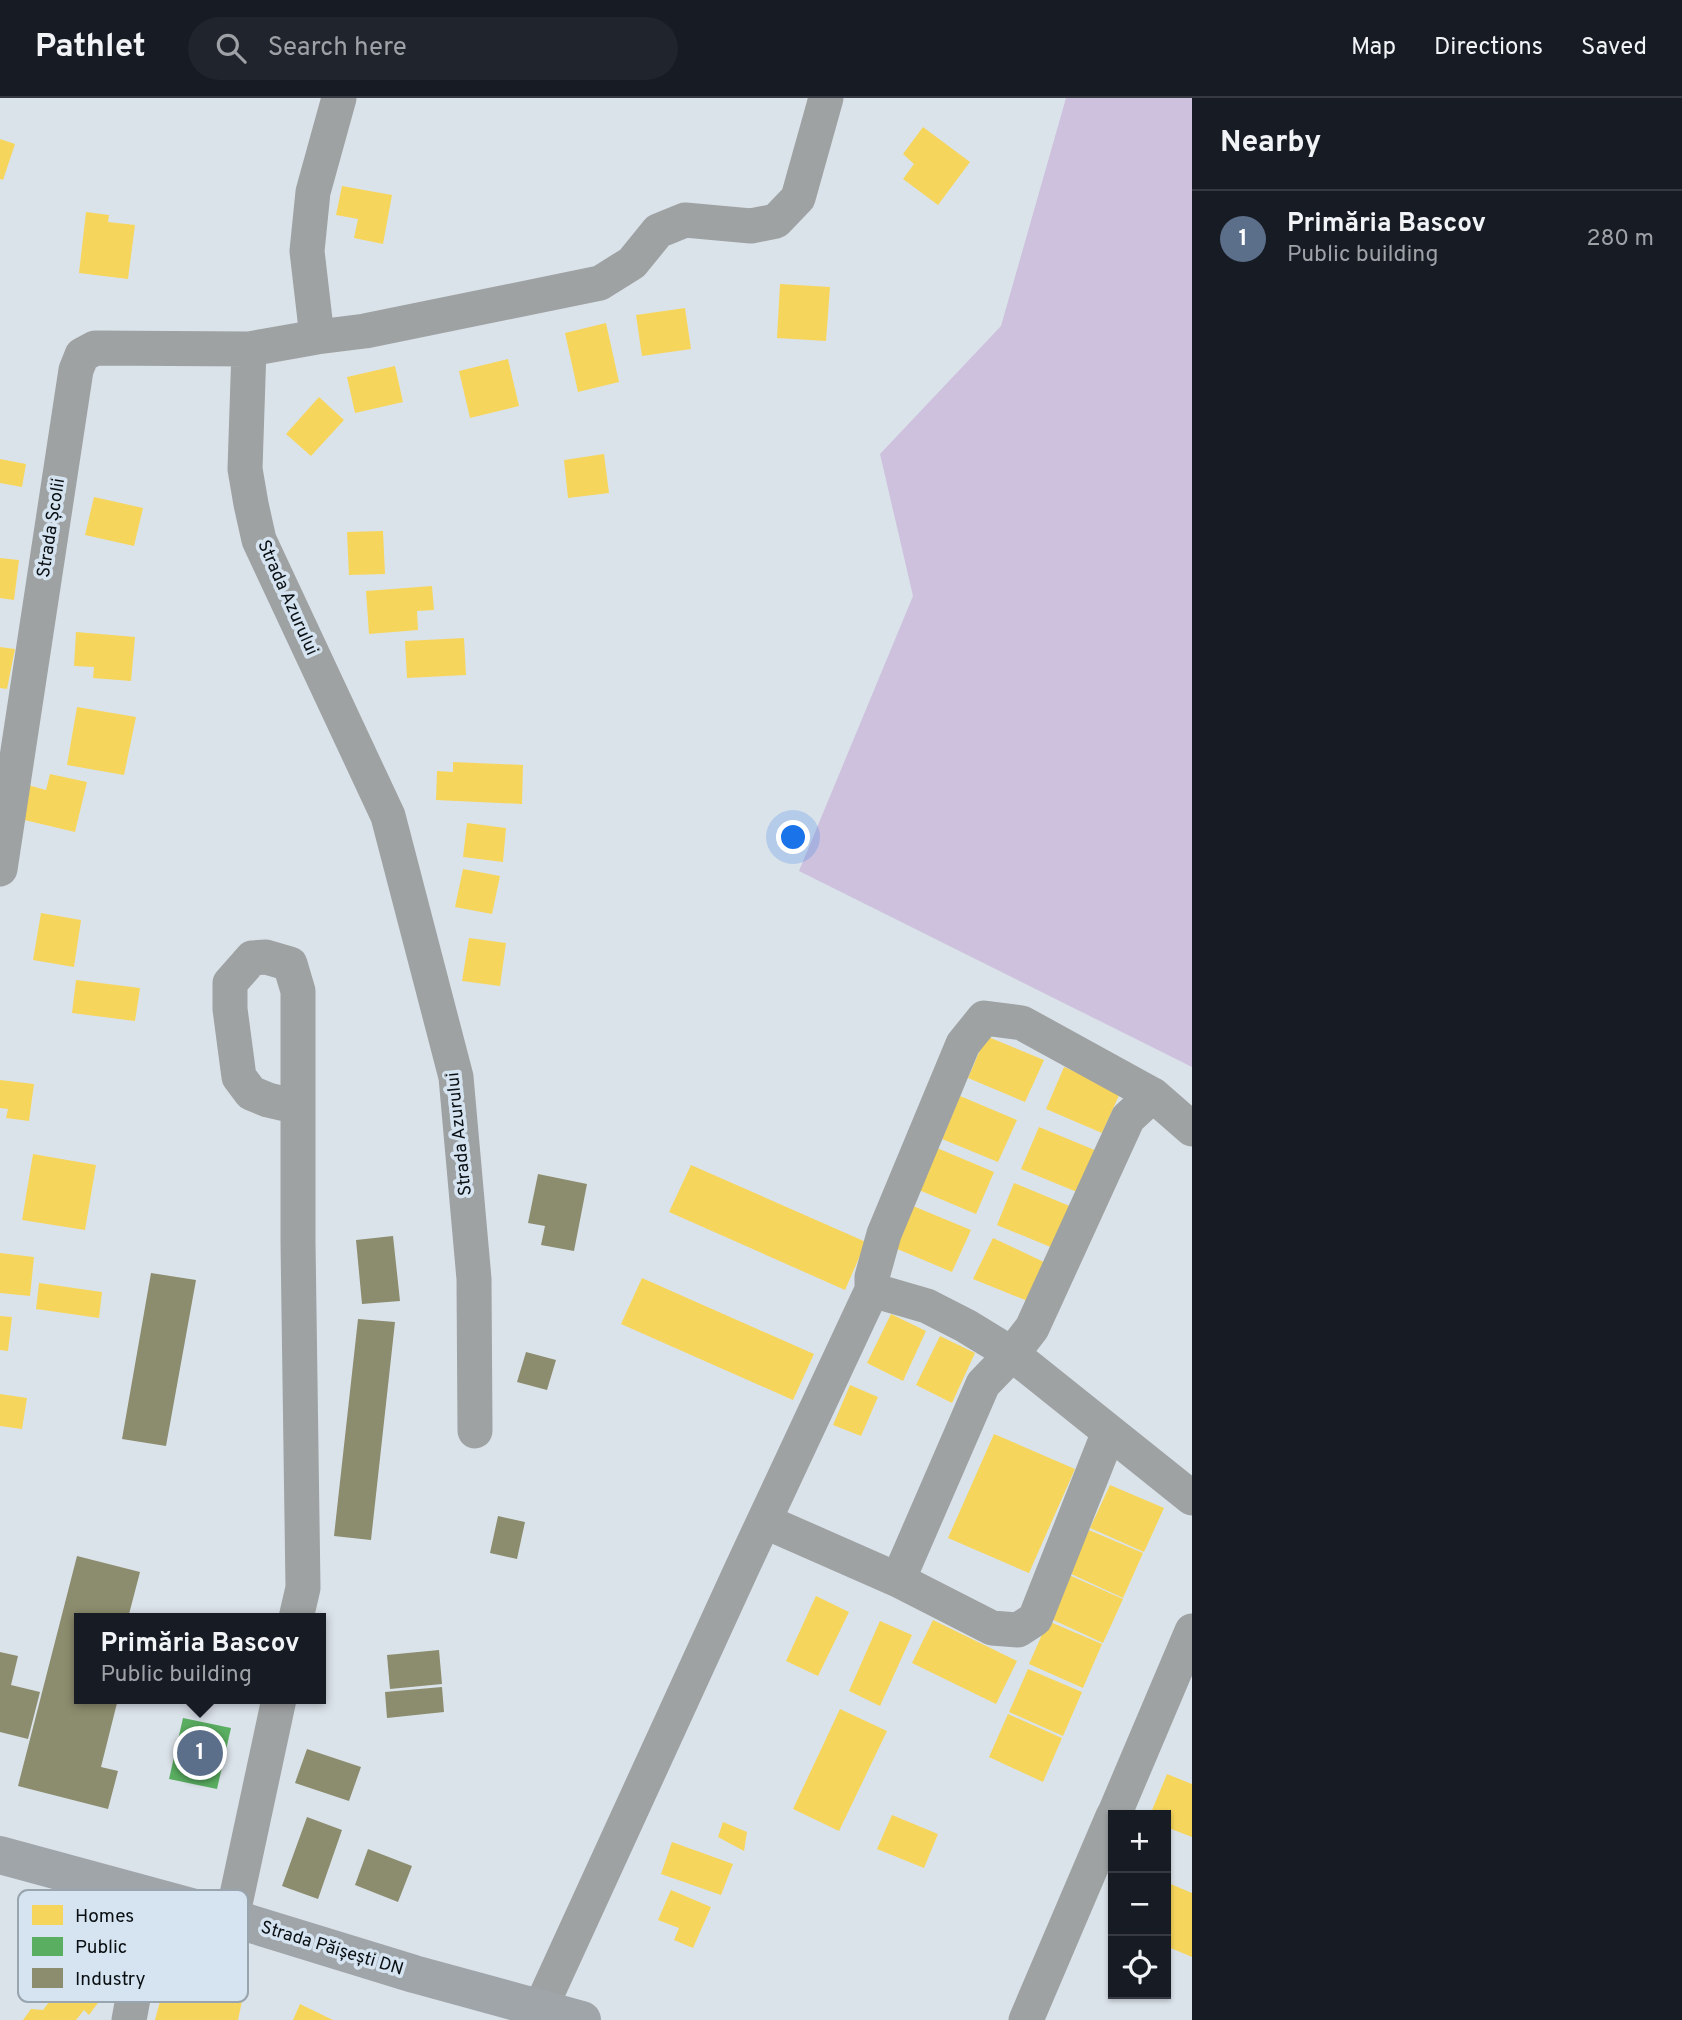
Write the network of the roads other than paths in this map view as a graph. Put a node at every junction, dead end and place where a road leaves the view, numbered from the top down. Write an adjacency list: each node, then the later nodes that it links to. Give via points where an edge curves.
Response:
1 (340, 98): 3 (street, via 313,192 307,251)
2 (826, 98): 3 (street, via 797,198 776,221 751,226 685,220 658,231 632,263 600,283)
3 (317, 337): 4 (street)
4 (249, 349): 5 (street, Strada Școlii, via 95,348 82,355 76,369); 11 (street, Strada Azurului, via 245,469 259,540 388,816 456,1077 474,1279)
5 (0, 869)
6 (1153, 1095): 8 (street); 9 (street, via 1022,1023 984,1018 963,1044 884,1234); 10 (street, via 1128,1118 1032,1328)
7 (298, 1107): 16 (street, via 303,1588)
8 (1192, 1129)
9 (873, 1290): 10 (street, via 927,1306); 14 (street)
10 (1012, 1354): 12 (street); 15 (street, via 983,1384)
11 (475, 1430)
12 (1109, 1432): 13 (street); 15 (street, via 1035,1619 1018,1630 992,1629)
13 (1192, 1498)
14 (764, 1521): 15 (street); 26 (street)
15 (898, 1580)
16 (297, 1613)
17 (1192, 1631): 19 (street)
18 (278, 1704): 23 (street)
19 (1116, 1810)
20 (1108, 1828): 29 (street)
21 (0, 1855): 22 (main road, Strada Păișești DN)
22 (130, 1890)
23 (238, 1890)
24 (248, 1923): 26 (main road, Strada Păișești DN)
25 (132, 2002): 27 (street)
26 (540, 2009): 28 (main road, Strada Păișești DN)
27 (129, 2020)
28 (582, 2020)
29 (1026, 2020)

